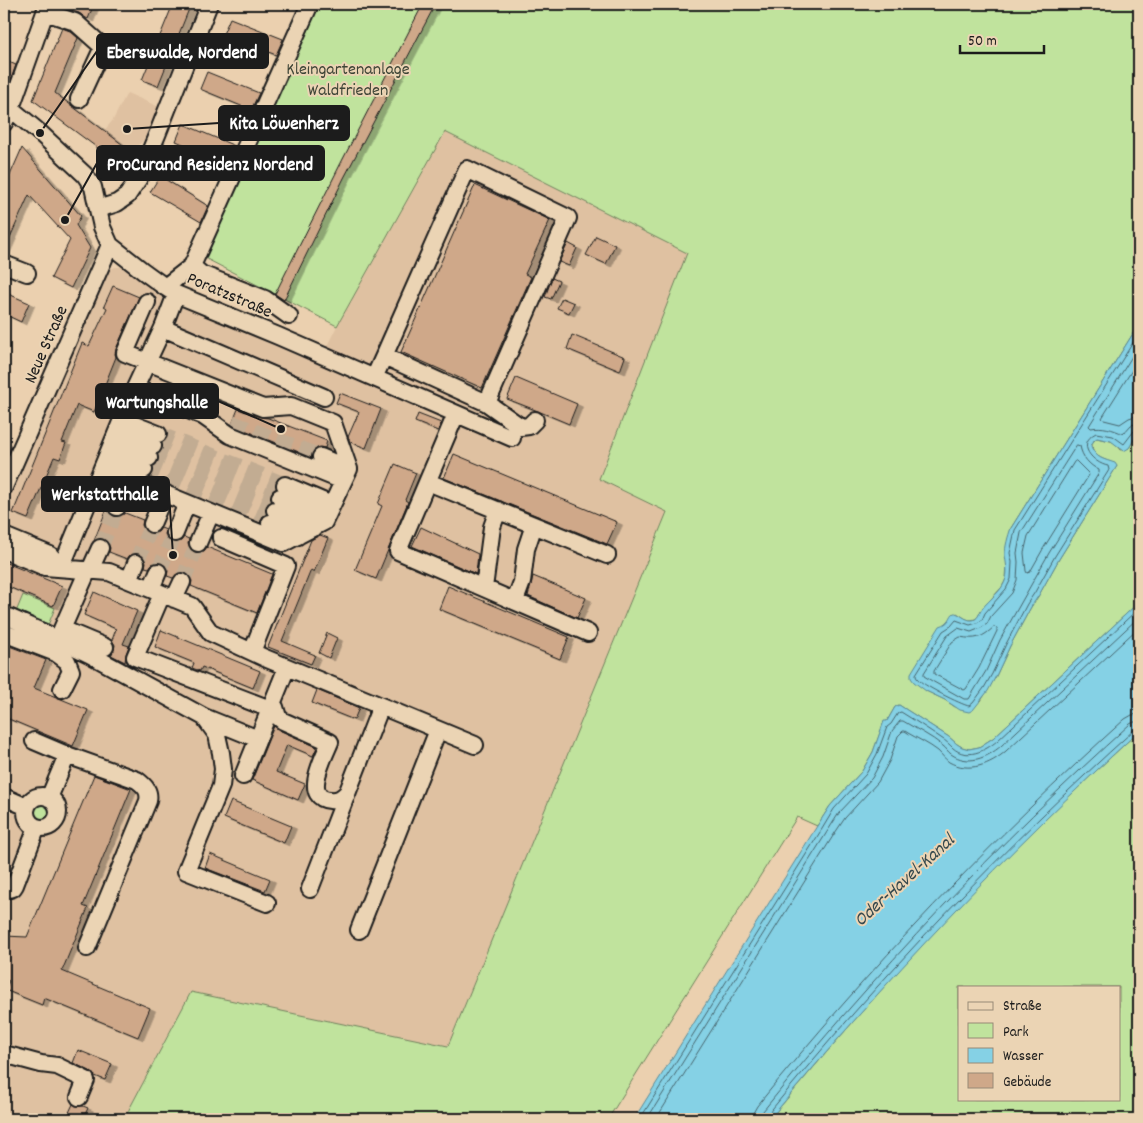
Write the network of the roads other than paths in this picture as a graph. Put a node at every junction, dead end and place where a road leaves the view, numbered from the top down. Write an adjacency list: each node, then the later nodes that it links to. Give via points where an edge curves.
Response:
1 (209, 4): 7 (street, via 138,178 127,196)
2 (310, 4): 10 (street)
3 (47, 8): 4 (street, via 75,22 103,47); 5 (street)
4 (79, 98)
5 (7, 105): 6 (street); 7 (street, via 85,175 93,187)
6 (4, 124)
7 (98, 209): 8 (street)
8 (110, 245): 12 (street, Poratzstraße); 32 (street, Neue Straße)
9 (4, 264): 11 (street)
10 (192, 266): 12 (street); 14 (street, via 201,274 265,299)
11 (27, 273)
12 (170, 290): 15 (street); 18 (street, Poratzstraße)
13 (147, 302): 17 (street, via 126,353)
14 (288, 316)
15 (163, 328): 17 (street); 20 (street)
16 (384, 356): 18 (street); 21 (street); 21 (street, via 467,169 568,218)
17 (147, 362): 19 (street); 29 (street, via 262,408 291,406 333,422)
18 (374, 378): 22 (street, Poratzstraße)
19 (135, 388): 23 (street); 27 (street)
20 (324, 397)
21 (487, 403): 24 (street, via 522,426 529,426)
22 (456, 414): 26 (street, Poratzstraße); 31 (street)
23 (203, 416): 25 (street); 29 (street, via 230,435)
24 (534, 420)
25 (232, 423)
26 (512, 438)
27 (112, 444): 27 (street, via 151,452); 30 (street); 51 (street)
28 (321, 457): 29 (street)
29 (346, 475): 39 (street)
30 (128, 479): 33 (street); 36 (street)
31 (428, 482): 37 (street); 56 (street, via 398,552)
32 (4, 487)
33 (165, 494): 34 (street); 40 (street)
34 (187, 503): 38 (street); 42 (street)
35 (277, 504): 39 (street); 39 (street); 44 (street)
36 (117, 507)
37 (498, 510): 41 (street); 56 (street, via 492,527)
38 (211, 512): 44 (street, via 284,543); 46 (street)
39 (324, 516): 44 (street)
40 (152, 524)
41 (534, 525): 49 (street); 58 (street)
42 (174, 533)
43 (4, 536): 51 (street, via 50,555)
44 (298, 536)
45 (221, 538): 65 (street, via 286,566)
46 (198, 543)
47 (100, 548): 52 (street)
48 (4, 550): 51 (street, via 45,567)
49 (607, 555)
50 (136, 563): 54 (street)
51 (61, 568): 52 (street)
52 (89, 570): 54 (street, via 109,572); 64 (street, via 62,629)
53 (158, 572): 57 (street)
54 (128, 580): 57 (street)
55 (182, 582): 57 (street)
56 (484, 588): 58 (street)
57 (162, 594): 65 (street, via 192,606 211,633); 69 (street, via 135,657)
58 (515, 601): 61 (street)
59 (4, 615): 62 (street)
60 (4, 633): 63 (street)
61 (588, 633)
62 (47, 634): 63 (street); 70 (street)
63 (34, 645): 67 (street, via 67,661 71,671)
64 (105, 647)
65 (252, 652): 66 (street)
66 (287, 667): 68 (street); 69 (street)
67 (62, 689)
68 (381, 706): 71 (street); 77 (street)
69 (274, 709): 72 (street); 77 (street, via 283,721 330,742 316,777 320,796 334,801)
70 (204, 717): 72 (street); 84 (street, via 217,735 221,753 221,786 186,871)
71 (438, 730): 74 (street); 85 (street)
72 (258, 739): 76 (street)
73 (34, 741): 75 (street)
74 (475, 745)
75 (67, 755): 79 (street); 86 (street, via 137,780 149,796)
76 (242, 776)
77 (347, 792): 83 (street)
78 (4, 797): 80 (street)
79 (49, 798): 80 (street, via 38,796); 81 (street, via 56,805 57,816 47,827)
80 (27, 807): 81 (street, via 29,821)
81 (37, 827): 82 (street, via 15,885 10,889)
82 (4, 887)
83 (310, 889)
84 (267, 903)
85 (359, 930)
86 (87, 948)
87 (4, 1054): 88 (street, via 57,1066 86,1080)
88 (79, 1096)

